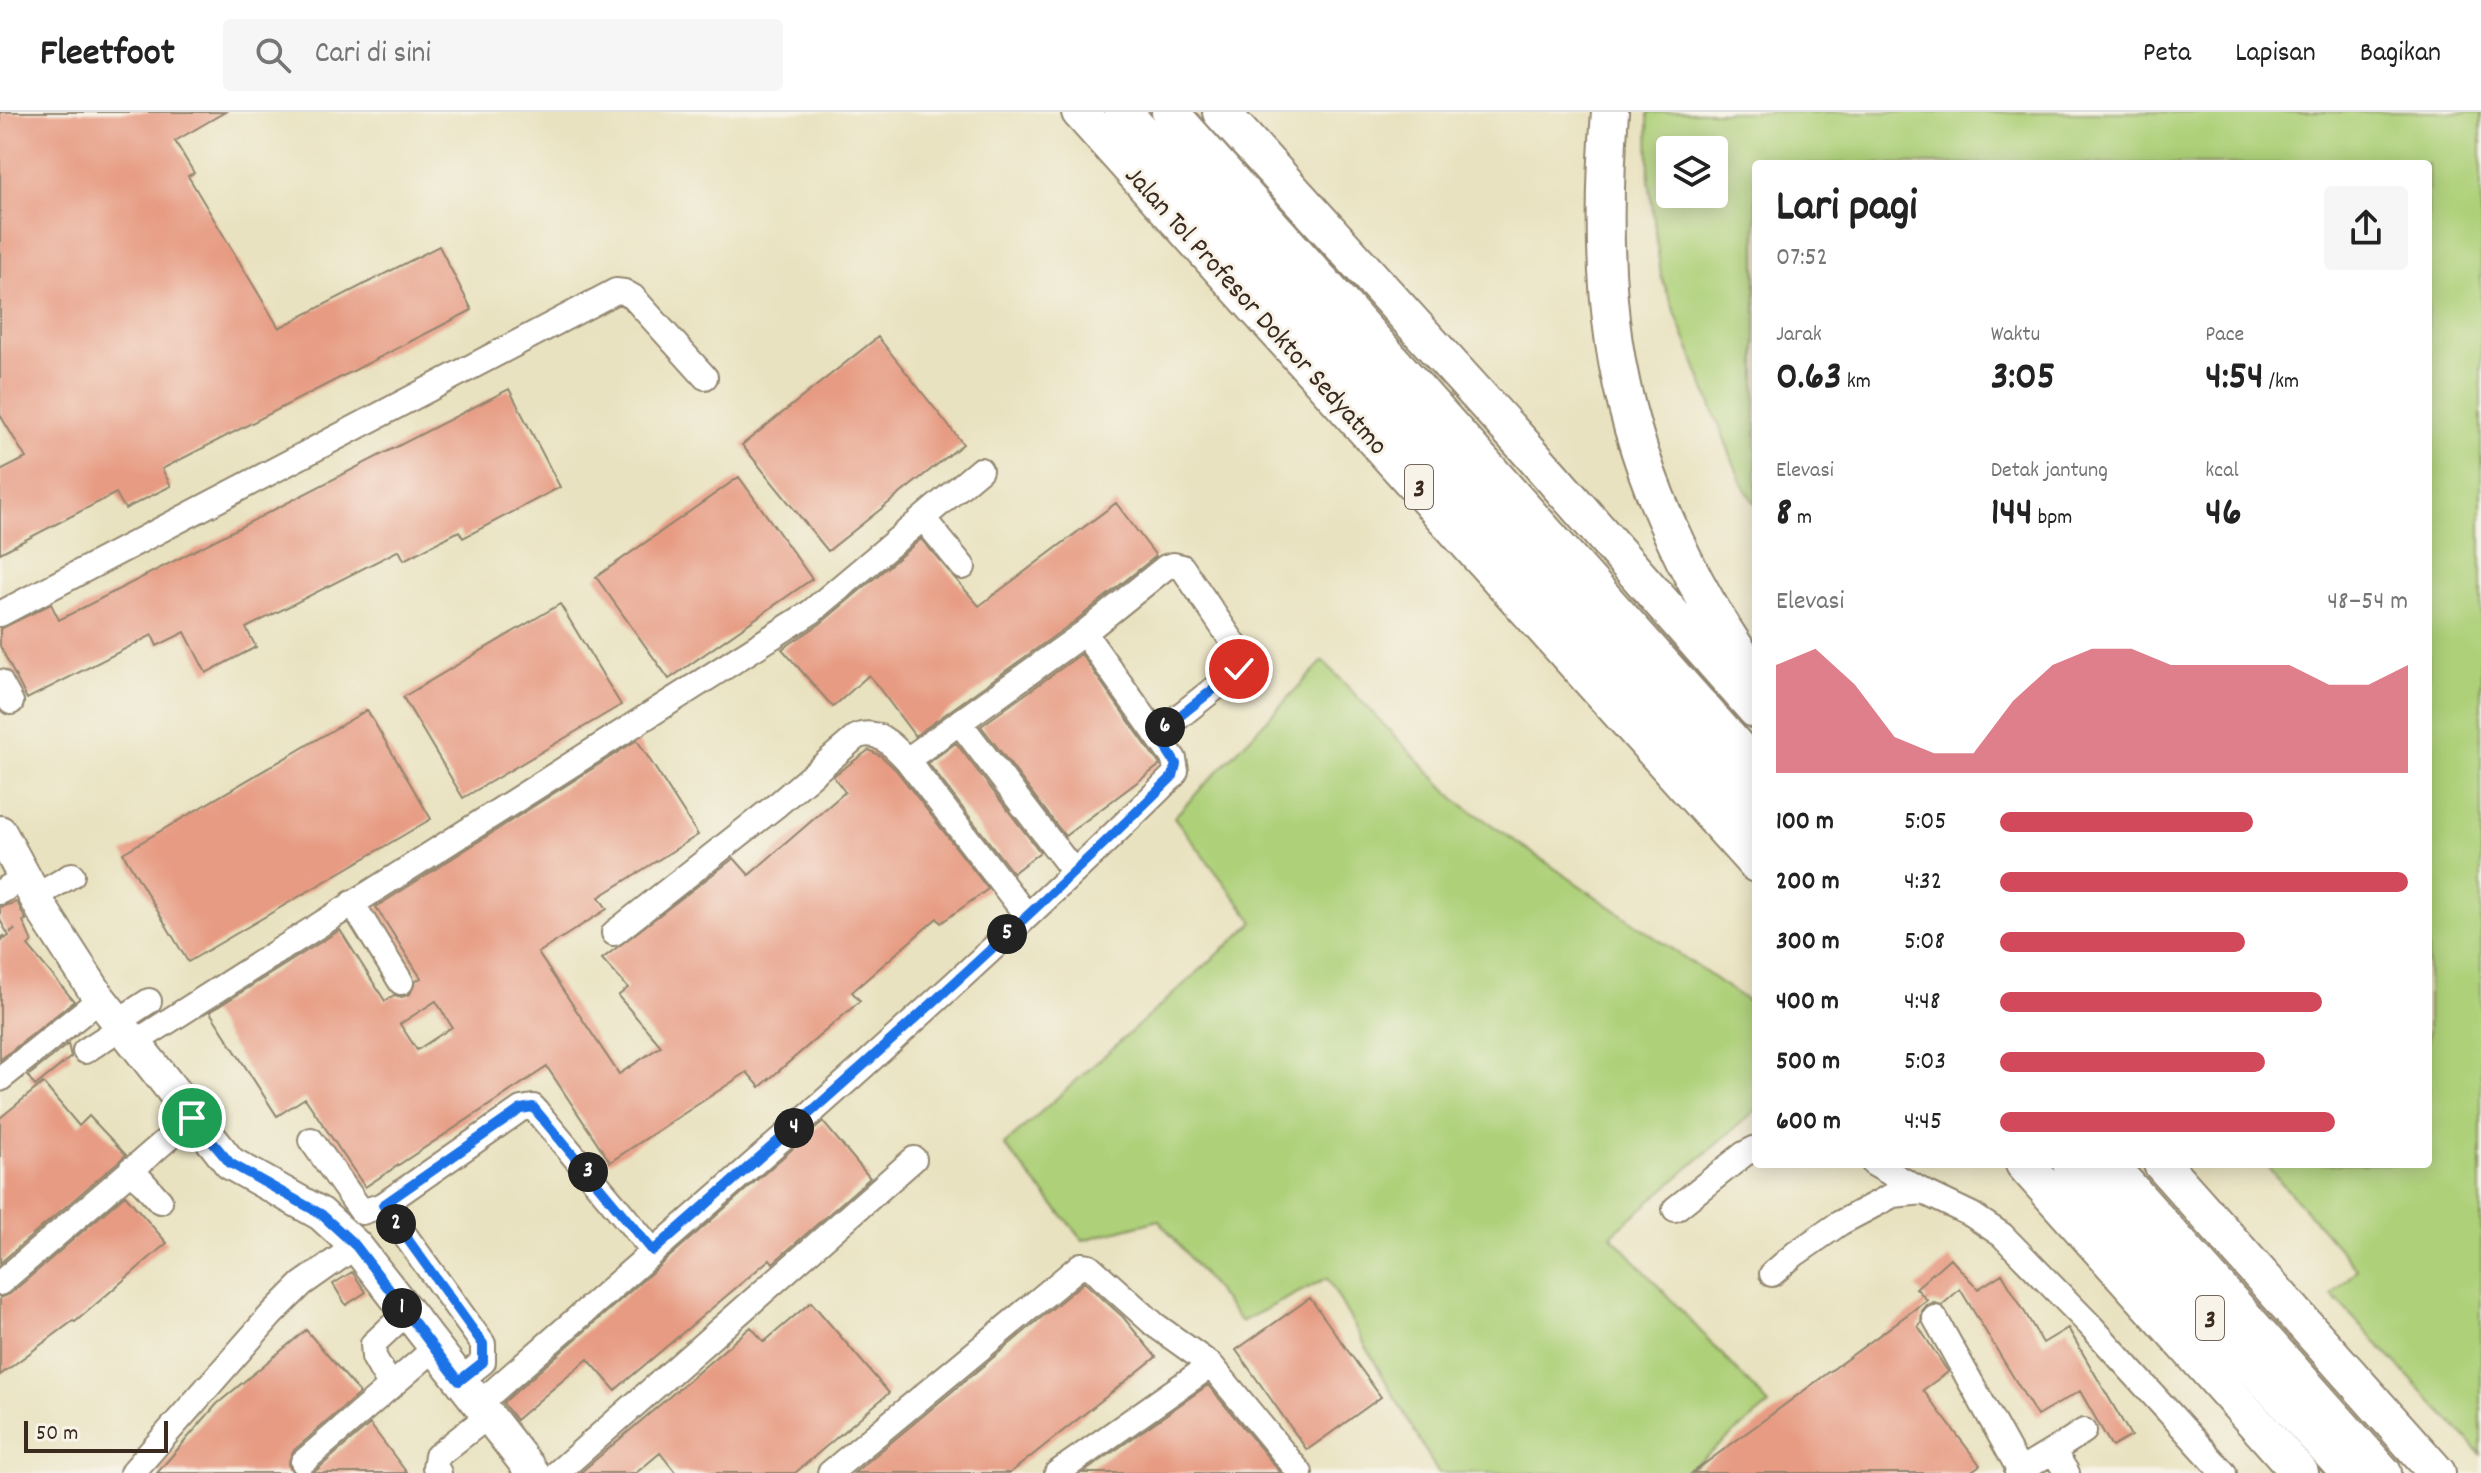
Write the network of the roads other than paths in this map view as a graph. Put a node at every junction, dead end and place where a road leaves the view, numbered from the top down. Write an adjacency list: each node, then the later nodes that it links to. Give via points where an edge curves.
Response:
1 (1080, 112): 20 (highway, Jalan Tol Profesor Doktor Sedyatmo / 3)
2 (1123, 112): 18 (highway, Jalan Tol Profesor Doktor Sedyatmo / 3)
3 (1170, 112): 17 (highway, 3)
4 (1221, 112): 13 (highway)
5 (1610, 112): 12 (highway, via 1608,280 1628,410 1676,542 1705,600)
6 (705, 377): 10 (street, via 633,297 616,291)
7 (980, 470): 8 (street)
8 (923, 518): 9 (street); 24 (street, via 811,612)
9 (963, 567)
10 (0, 614)
11 (1084, 633): 14 (street); 15 (street); 15 (street, via 1166,567 1182,567 1241,654 1242,664)
12 (1752, 671)
13 (1752, 705)
14 (959, 722): 16 (street); 21 (street)
15 (1157, 734): 21 (street, via 1176,771)
16 (907, 760): 25 (street); 26 (street, via 877,734 856,737)
17 (1752, 765)
18 (1752, 810)
19 (0, 832): 23 (main road)
20 (1752, 860)
21 (1074, 872): 25 (street)
22 (72, 875): 23 (street)
23 (20, 898): 29 (main road)
24 (352, 903): 27 (street); 29 (street)
25 (1027, 916): 47 (street)
26 (614, 933)
27 (401, 982)
28 (149, 1001): 29 (street)
29 (118, 1023): 30 (street); 31 (street); 32 (main road)
30 (85, 1051)
31 (0, 1079)
32 (192, 1118): 41 (street); 46 (main road, via 230,1163 321,1214)
33 (311, 1140): 44 (street, via 362,1212)
34 (1752, 1150): 45 (street)
35 (914, 1159): 63 (street)
36 (1881, 1168): 42 (street)
37 (2028, 1168): 69 (highway, 3)
38 (2075, 1168): 70 (highway, 3)
39 (2112, 1168): 71 (highway, 3)
40 (2168, 1168): 72 (highway, 3)
41 (131, 1169): 43 (street); 49 (street)
42 (1924, 1192): 48 (street, via 1893,1195 1840,1223); 68 (street, via 2002,1235)
43 (160, 1201)
44 (383, 1205): 47 (street, via 521,1109 533,1107); 55 (street, via 483,1344)
45 (1675, 1209)
46 (356, 1246): 50 (main road); 60 (street, via 302,1284 271,1315)
47 (653, 1251): 55 (street)
48 (1772, 1274)
49 (0, 1283)
50 (406, 1313): 52 (main road); 54 (street, via 373,1344 374,1357)
51 (1935, 1318): 59 (street)
52 (434, 1349): 54 (street); 55 (main road)
53 (1211, 1365): 64 (street, via 1155,1325 1089,1266 1081,1265); 65 (street); 66 (street)
54 (391, 1387): 58 (street)
55 (475, 1400): 61 (street, via 437,1456); 62 (main road)
56 (2084, 1431): 57 (street)
57 (2053, 1451): 59 (street); 67 (street)
58 (303, 1462)
59 (2018, 1472)
60 (132, 1473)
61 (439, 1473)
62 (533, 1473)
63 (557, 1473)
64 (830, 1473)
65 (1057, 1473)
66 (1300, 1473)
67 (2067, 1473)
68 (2224, 1473)
69 (2300, 1473)
70 (2349, 1473)
71 (2383, 1473)
72 (2437, 1473)

